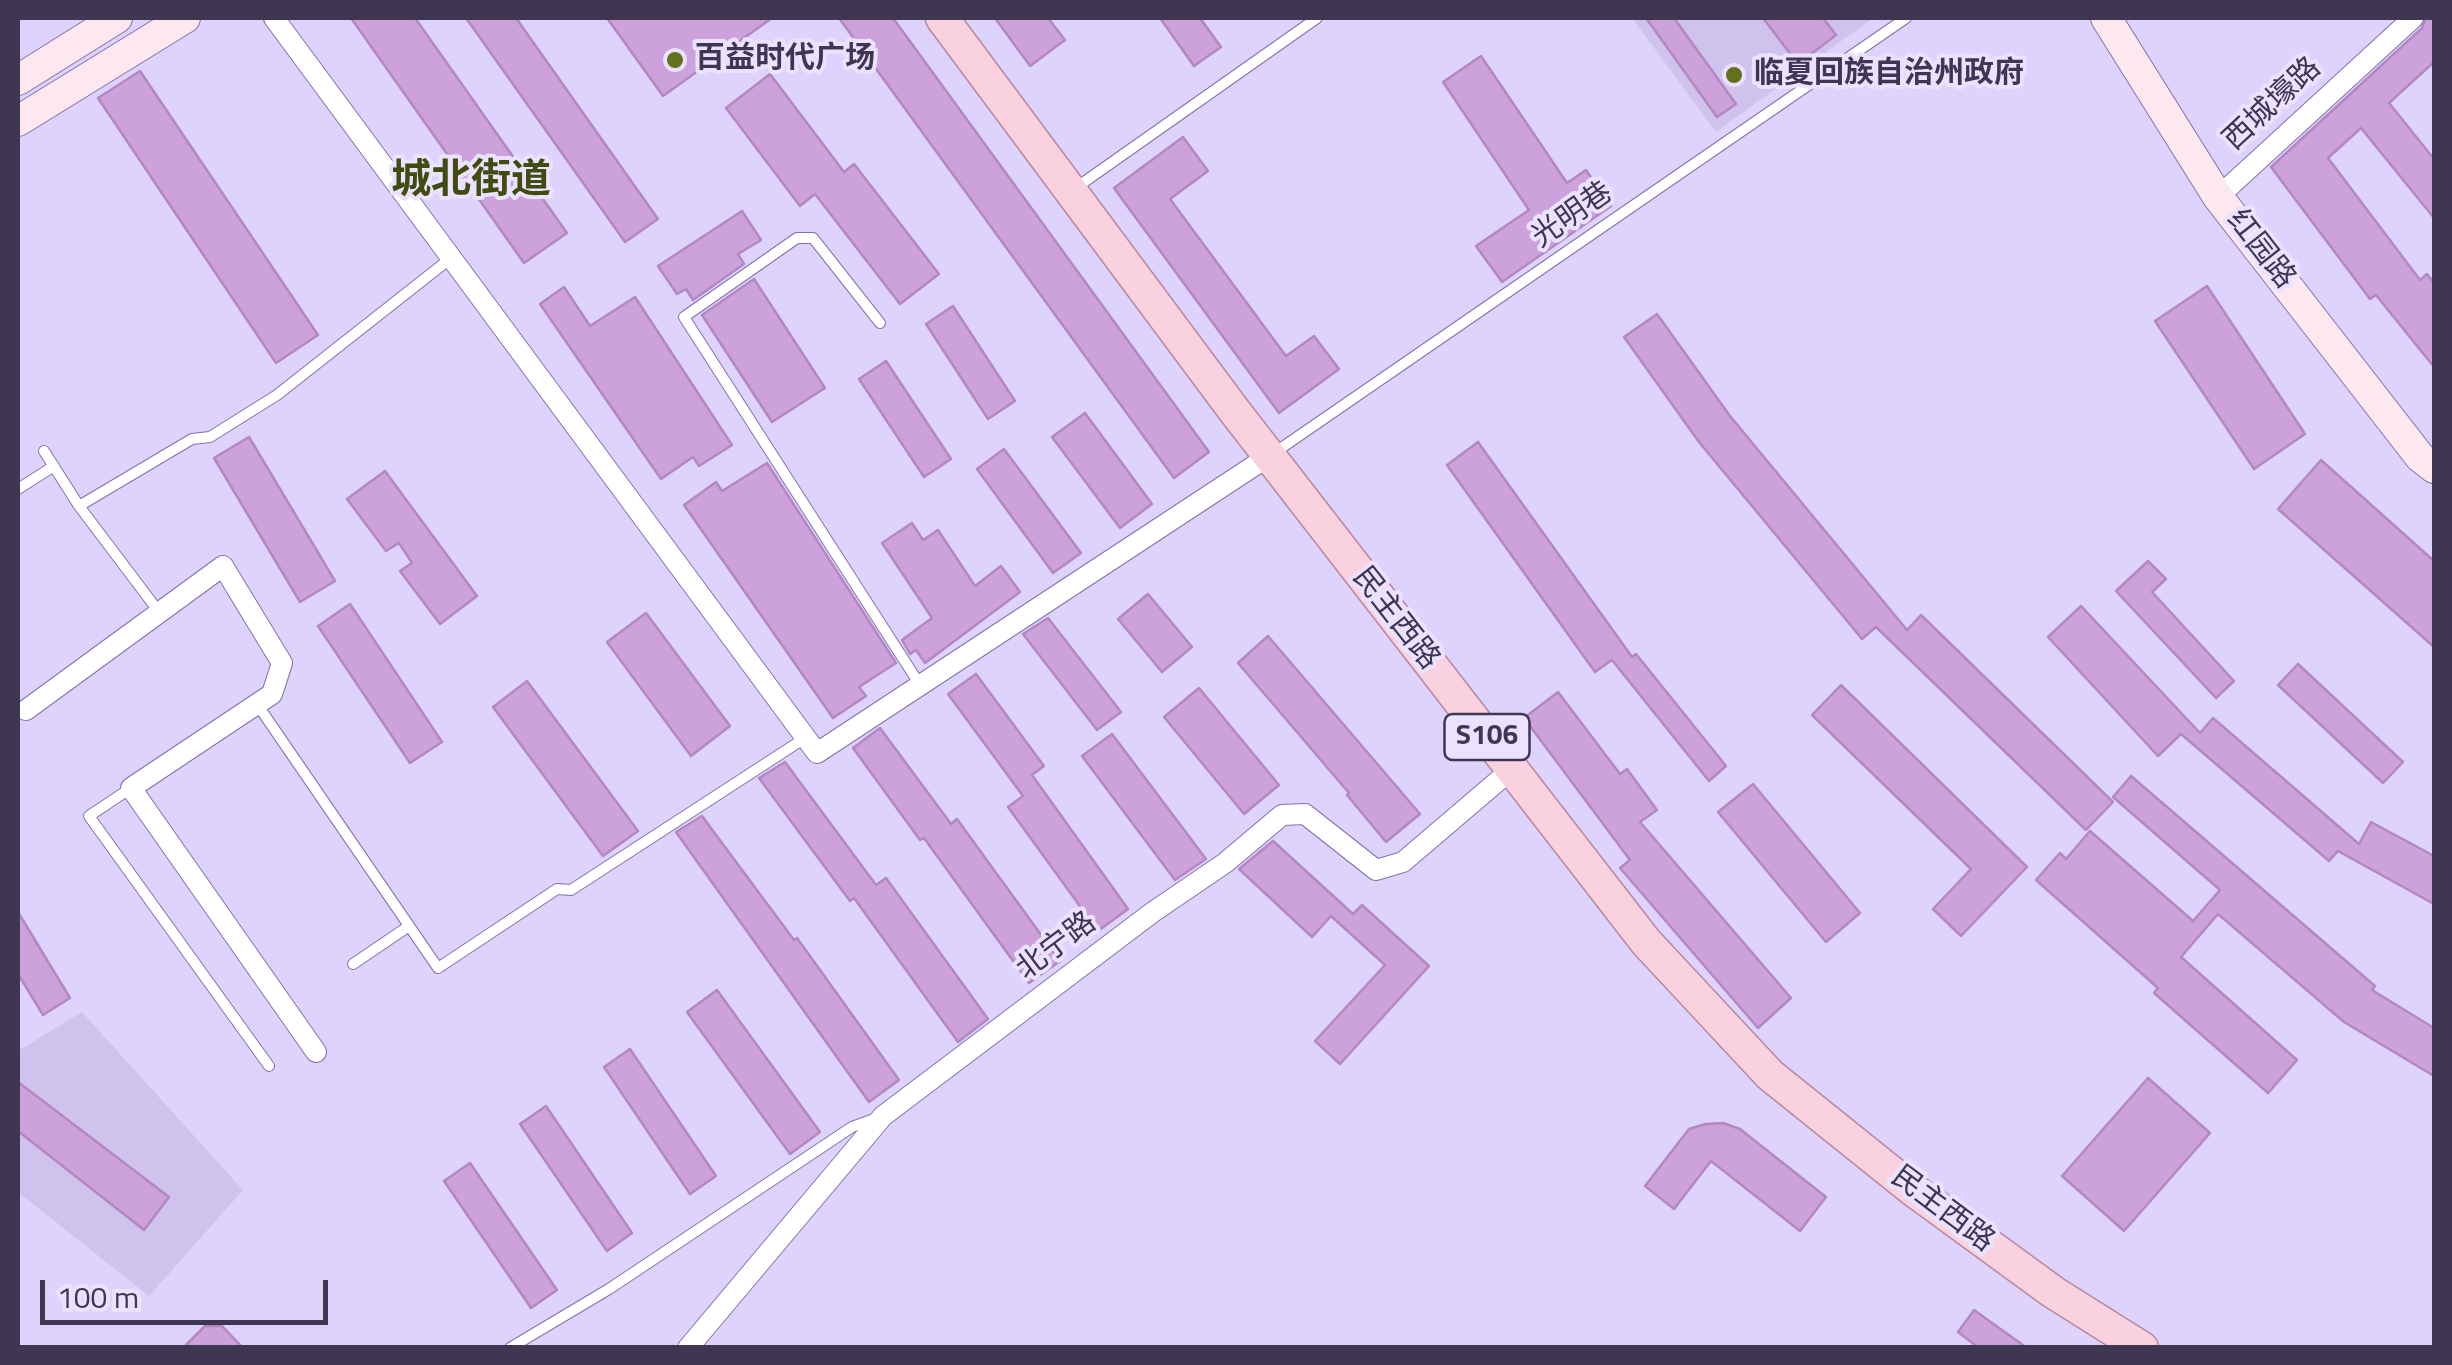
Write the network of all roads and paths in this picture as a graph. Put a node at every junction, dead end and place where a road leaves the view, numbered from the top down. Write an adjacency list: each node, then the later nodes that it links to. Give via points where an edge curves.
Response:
1 (117, 18): 9 (main road)
2 (185, 18): 10 (main road)
3 (274, 18): 13 (street)
4 (942, 18): 11 (main road, 民主西路 / S106)
5 (1906, 18): 16 (lane, 光明巷)
6 (2106, 18): 12 (main road, 红园路)
7 (2413, 18): 12 (street, 西城壕路)
8 (1312, 19): 11 (lane)
9 (18, 80)
10 (18, 121)
11 (1071, 191): 16 (main road, 民主西路 / S106)
12 (2218, 196): 18 (main road, 红园路)
13 (452, 257): 20 (lane, via 277,395); 25 (street)
14 (880, 323): 22 (lane, via 813,238 797,238 684,317)
15 (44, 451): 17 (lane)
16 (1269, 456): 22 (street); 26 (main road, 民主西路 / S106)
17 (54, 466): 19 (lane); 20 (lane)
18 (2434, 468)
19 (18, 489)
20 (79, 506): 21 (lane)
21 (159, 612): 23 (street, via 223,566 282,663 272,694); 24 (street)
22 (920, 685): 25 (street, via 817,753)
23 (257, 704): 27 (street); 28 (lane)
24 (26, 710)
25 (806, 737): 28 (lane, via 438,968)
26 (1512, 769): 32 (street, 北宁路, via 1403,862 1376,870 1305,814 1282,815); 35 (main road, 民主西路 / S106, via 1646,942 1770,1075 1912,1189)
27 (130, 788): 30 (street); 31 (lane, via 89,816)
28 (409, 926): 29 (lane)
29 (353, 964)
30 (316, 1052)
31 (270, 1066)
32 (882, 1116): 33 (lane, via 852,1126); 34 (street, 北宁路)
33 (510, 1348)
34 (688, 1348)
35 (2142, 1348)

